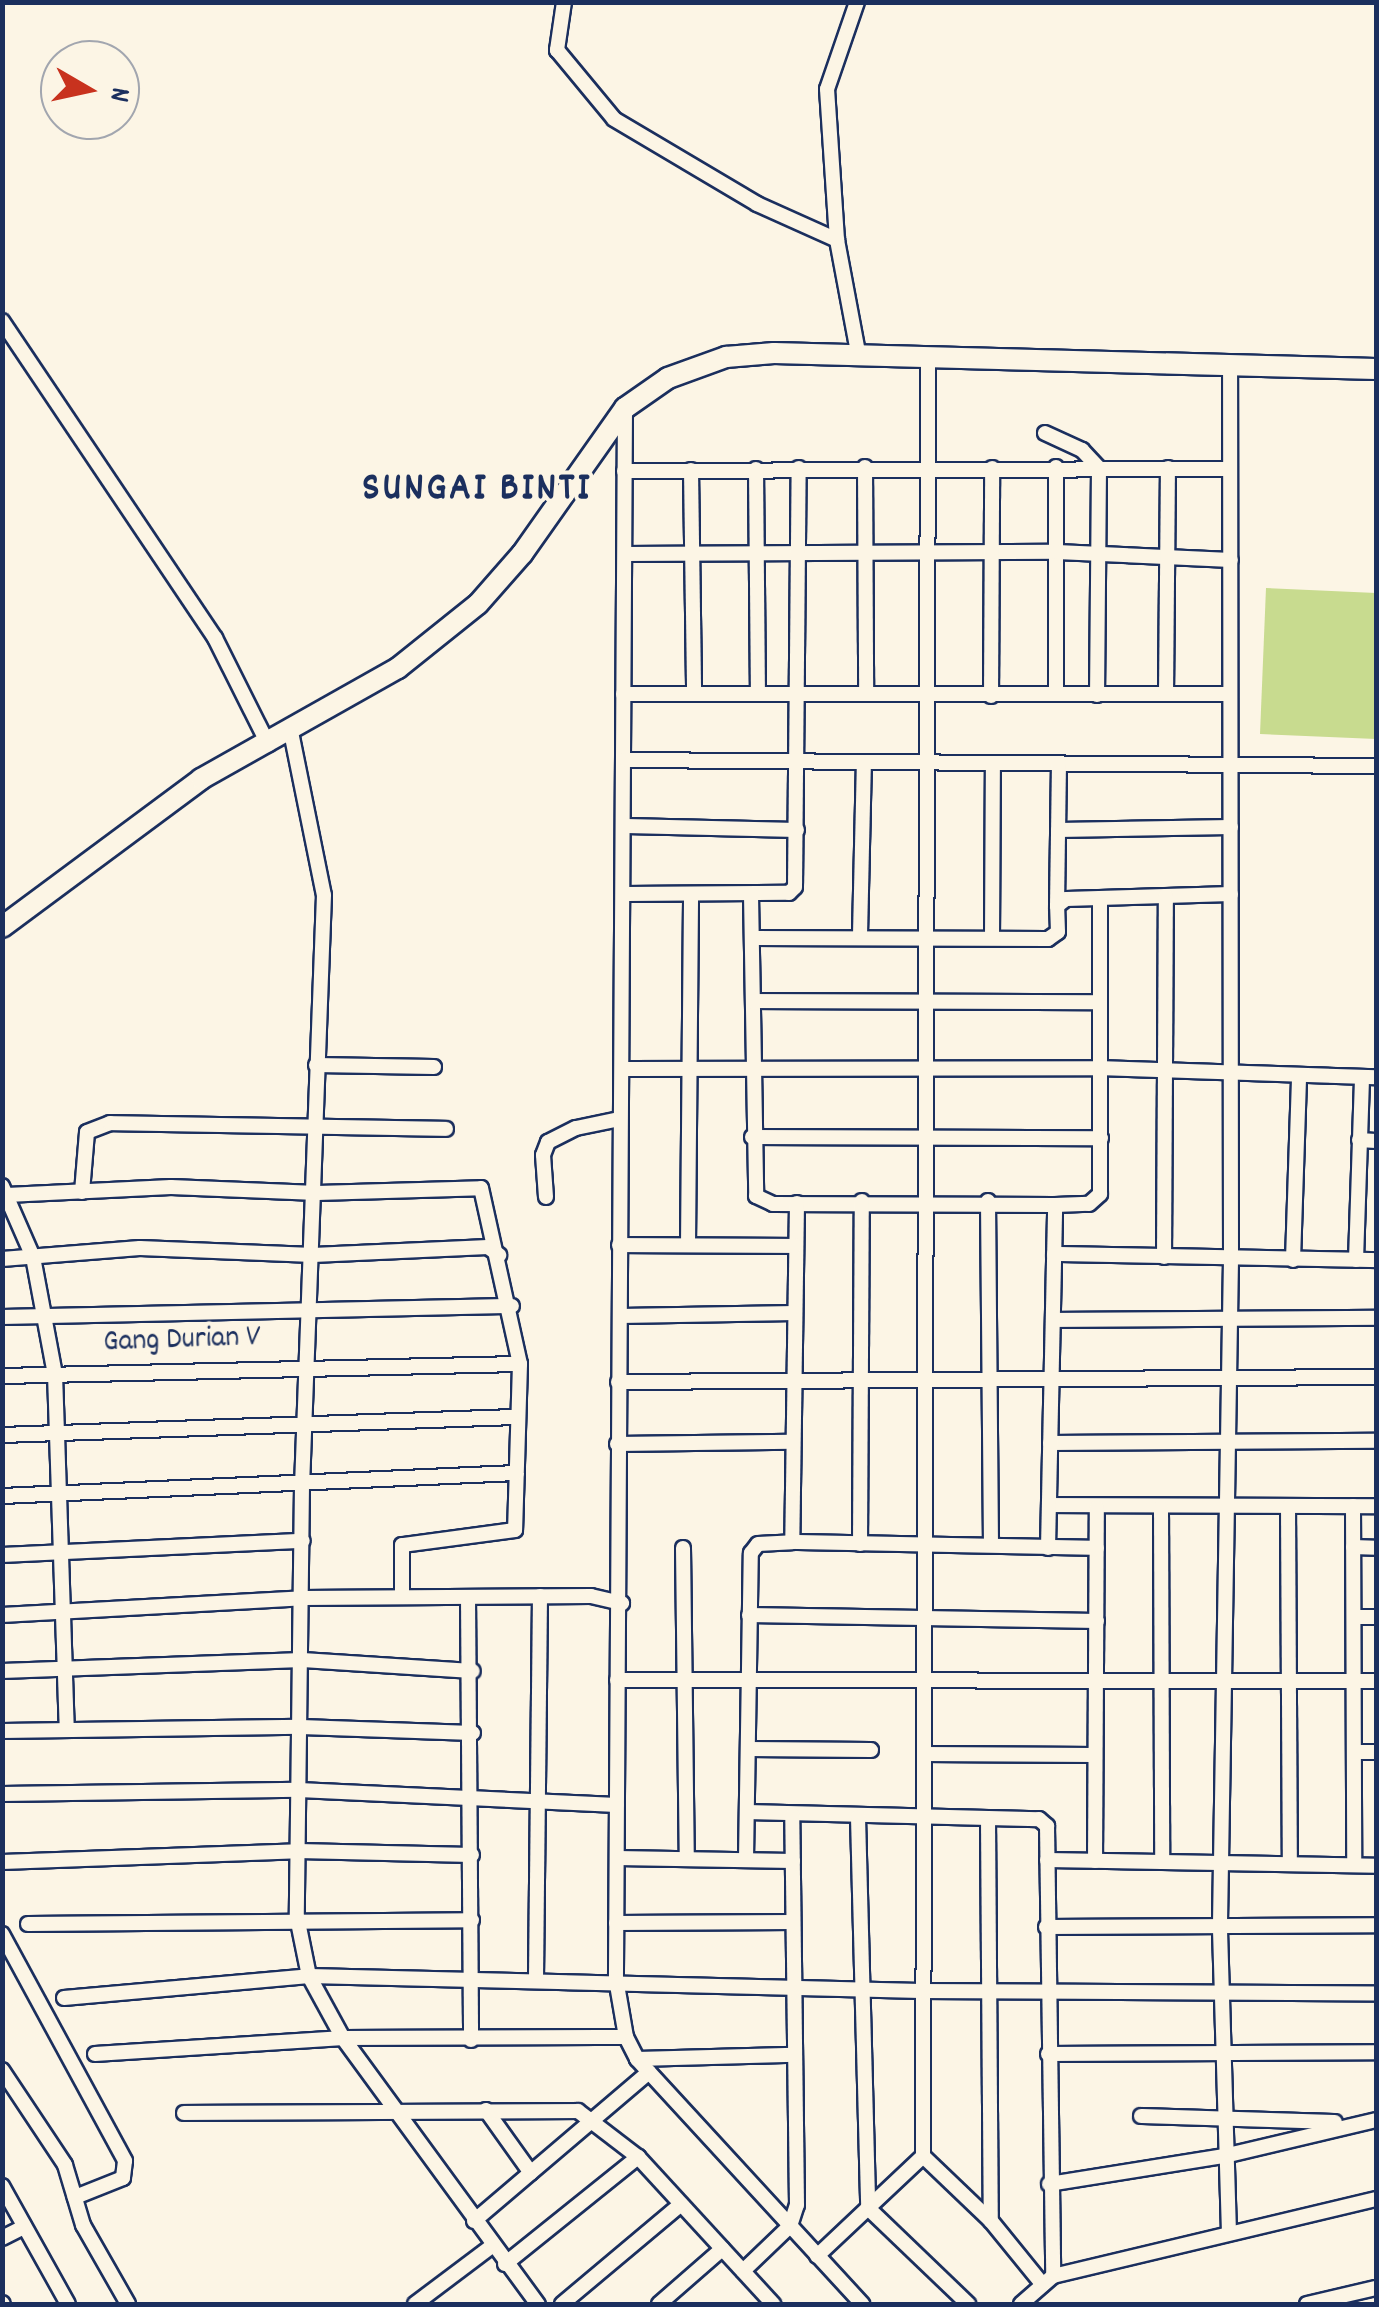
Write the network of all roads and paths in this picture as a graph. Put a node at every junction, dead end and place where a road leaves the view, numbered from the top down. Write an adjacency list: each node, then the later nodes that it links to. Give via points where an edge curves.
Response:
1 (564, 2): 3 (street, via 556,50 614,119 757,204)
2 (857, 2): 3 (street, via 827,89)
3 (837, 240): 5 (street)
4 (2, 321): 45 (street, via 215,638)
5 (859, 357): 6 (street); 9 (street, via 726,357 668,378)
6 (928, 362): 7 (street); 11 (street)
7 (1230, 367): 8 (street); 18 (street)
8 (1376, 368)
9 (625, 408): 21 (street); 44 (street, via 522,554 478,604 398,668)
10 (1045, 432): 16 (street, via 1082,450)
11 (927, 466): 12 (street); 15 (street); 29 (street)
12 (865, 467): 14 (street); 27 (street)
13 (1056, 467): 15 (street); 16 (street); 22 (street)
14 (799, 468): 19 (street); 26 (street)
15 (992, 468): 30 (street)
16 (1099, 468): 17 (street); 28 (street)
17 (1168, 468): 18 (street); 31 (street)
18 (1229, 468): 32 (street)
19 (756, 469): 20 (street); 24 (street)
20 (692, 470): 21 (street); 23 (street)
21 (624, 471): 25 (street)
22 (1056, 552): 28 (street); 30 (street); 39 (street)
23 (691, 553): 24 (street); 25 (street); 35 (street)
24 (758, 553): 26 (street); 36 (street)
25 (625, 554): 34 (street)
26 (798, 554): 27 (street); 33 (street)
27 (862, 554): 29 (street); 37 (street)
28 (1101, 554): 31 (street); 42 (street)
29 (927, 555): 30 (street); 38 (street)
30 (992, 555): 43 (street)
31 (1170, 556): 32 (street); 40 (street)
32 (1230, 560): 41 (street)
33 (801, 693): 36 (street); 37 (street); 47 (street)
34 (623, 694): 35 (street); 46 (street)
35 (694, 694): 36 (street)
36 (758, 694)
37 (866, 694): 38 (street)
38 (927, 694): 43 (street); 49 (street)
39 (1056, 694): 42 (street); 43 (street)
40 (1166, 694): 41 (street); 42 (street)
41 (1229, 694): 52 (street)
42 (1097, 695)
43 (991, 696)
44 (292, 732): 45 (street); 73 (street, via 324,895)
45 (268, 744): 65 (street, via 200,779)
46 (626, 760): 47 (street); 54 (street)
47 (796, 762): 48 (street); 56 (street)
48 (864, 762): 49 (street); 66 (street)
49 (930, 762): 50 (street); 67 (street)
50 (993, 763): 51 (street); 69 (street)
51 (1059, 763): 52 (street); 57 (street)
52 (1232, 764): 53 (street); 55 (street)
53 (1376, 766)
54 (626, 826): 56 (street); 58 (street)
55 (1232, 827): 57 (street); 60 (street)
56 (798, 830): 61 (street, via 795,887)
57 (1058, 830): 64 (street)
58 (626, 894): 59 (street); 78 (street)
59 (690, 894): 61 (street); 76 (street)
60 (1231, 894): 62 (street); 81 (street)
61 (751, 895): 68 (street)
62 (1166, 896): 63 (street); 80 (street)
63 (1100, 898): 64 (street); 72 (street)
64 (1057, 906): 69 (street, via 1058,932 1048,938)
65 (2, 926)
66 (860, 935): 67 (street); 68 (street)
67 (929, 937): 69 (street); 70 (street)
68 (754, 938): 71 (street)
69 (992, 938)
70 (925, 1000): 71 (street); 72 (street); 75 (street)
71 (753, 1001): 79 (street)
72 (1098, 1002): 77 (street)
73 (316, 1065): 74 (street); 85 (street)
74 (434, 1067)
75 (924, 1067): 77 (street); 79 (street); 88 (street)
76 (691, 1068): 78 (street); 79 (street); 102 (street)
77 (1098, 1068): 80 (street); 89 (street)
78 (622, 1069): 84 (street)
79 (754, 1069): 87 (street)
80 (1165, 1071): 81 (street); 108 (street)
81 (1230, 1074): 82 (street); 109 (street)
82 (1299, 1076): 83 (street); 111 (street)
83 (1369, 1077): 90 (street)
84 (620, 1120): 95 (street, via 576,1128 548,1142 542,1156); 101 (street)
85 (314, 1128): 86 (street); 93 (street, via 129,1120 94,1126 82,1144); 94 (street)
86 (446, 1128)
87 (752, 1137): 88 (street); 99 (street, via 756,1196)
88 (926, 1138): 89 (street); 98 (street)
89 (1100, 1138): 100 (street, via 1100,1194 1088,1204)
90 (1360, 1140): 91 (street); 112 (street)
91 (1376, 1140)
92 (5, 1191): 93 (street); 107 (street)
93 (82, 1192): 94 (street)
94 (317, 1193): 105 (street); 106 (street, via 472,1184 486,1194)
95 (546, 1197)
96 (862, 1201): 98 (street); 99 (street); 132 (street)
97 (988, 1201): 98 (street); 100 (street); 127 (street)
98 (924, 1202): 128 (street)
99 (797, 1203): 103 (street)
100 (1054, 1205): 104 (street)
101 (619, 1244): 102 (street); 118 (street)
102 (688, 1246): 103 (street)
103 (795, 1246): 116 (street)
104 (1054, 1254): 108 (street); 122 (street)
105 (313, 1255): 106 (street, via 488,1247); 107 (street, via 140,1248); 115 (street)
106 (498, 1256): 114 (street)
107 (33, 1257): 110 (street); 117 (street)
108 (1164, 1257): 109 (street)
109 (1230, 1259): 111 (street); 120 (street)
110 (2, 1260)
111 (1294, 1260): 112 (street)
112 (1356, 1260): 113 (street)
113 (1376, 1260)
114 (512, 1306): 115 (street); 123 (street)
115 (310, 1311): 117 (street); 124 (street)
116 (795, 1314): 118 (street); 133 (street)
117 (47, 1316): 119 (street); 125 (street)
118 (620, 1316): 134 (street)
119 (2, 1317)
120 (1230, 1317): 121 (street); 122 (street); 130 (street)
121 (1376, 1318)
122 (1054, 1320): 129 (street)
123 (520, 1364): 124 (street, Gang Durian V); 135 (street)
124 (311, 1366): 125 (street, Gang Durian V); 136 (street)
125 (55, 1374): 126 (street, Gang Durian V); 137 (street)
126 (2, 1376)
127 (992, 1376): 128 (street); 129 (street); 159 (street)
128 (925, 1377): 132 (street); 158 (street)
129 (1052, 1377): 130 (street); 142 (street)
130 (1229, 1377): 131 (street); 141 (street)
131 (1376, 1377)
132 (861, 1378): 133 (street); 157 (street)
133 (795, 1379): 134 (street); 140 (street)
134 (618, 1382): 143 (street)
135 (516, 1418): 136 (street); 144 (street)
136 (306, 1424): 137 (street); 145 (street)
137 (60, 1432): 138 (street); 146 (street)
138 (2, 1435)
139 (1376, 1440): 141 (street)
140 (792, 1442): 143 (street); 156 (street)
141 (1228, 1442): 142 (street); 154 (street)
142 (1050, 1443): 148 (street)
143 (617, 1444): 171 (street)
144 (516, 1473): 145 (street); 168 (street, via 515,1530 402,1545)
145 (302, 1486): 146 (street); 155 (street)
146 (60, 1495): 147 (street); 165 (street)
147 (2, 1496)
148 (1050, 1505): 152 (street); 162 (street)
149 (1353, 1506): 150 (street); 151 (street); 160 (street)
150 (1376, 1506)
151 (1288, 1507): 154 (street); 186 (street)
152 (1096, 1508): 153 (street); 163 (street)
153 (1161, 1508): 154 (street); 191 (street)
154 (1228, 1508): 185 (street)
155 (303, 1541): 165 (street); 170 (street)
156 (792, 1542): 157 (street); 174 (street, via 758,1544 751,1554)
157 (860, 1544): 158 (street)
158 (923, 1545): 159 (street); 177 (street)
159 (991, 1545): 162 (street)
160 (1353, 1547): 164 (street); 175 (street)
161 (683, 1548): 183 (street)
162 (1048, 1548): 163 (street)
163 (1097, 1548): 178 (street)
164 (1376, 1548)
165 (66, 1553): 166 (street); 172 (street)
166 (2, 1555)
167 (540, 1596): 169 (street); 171 (street); 206 (street)
168 (402, 1597): 169 (street); 170 (street)
169 (468, 1597): 182 (street)
170 (303, 1598): 172 (street); 179 (street)
171 (622, 1603): 184 (street)
172 (64, 1612): 173 (street); 180 (street)
173 (2, 1614)
174 (750, 1615): 177 (street); 188 (street)
175 (1354, 1617): 176 (street); 187 (street)
176 (1376, 1617)
177 (921, 1618): 178 (street); 189 (street)
178 (1096, 1621): 192 (street)
179 (302, 1660): 180 (street); 182 (street); 193 (street)
180 (63, 1670): 181 (street); 194 (street)
181 (2, 1671)
182 (473, 1671): 196 (street)
183 (683, 1678): 184 (street); 188 (street); 216 (street)
184 (617, 1680): 207 (street)
185 (1226, 1680): 186 (street); 191 (street); 223 (street)
186 (1289, 1680): 187 (street); 224 (street)
187 (1353, 1680): 190 (street); 199 (street)
188 (748, 1681): 189 (street); 197 (street)
189 (922, 1681): 192 (street); 201 (street)
190 (1376, 1681)
191 (1160, 1682): 192 (street); 222 (street)
192 (1094, 1683): 202 (street)
193 (301, 1726): 194 (street); 196 (street); 203 (street)
194 (68, 1730): 195 (street)
195 (2, 1731)
196 (473, 1733): 205 (street)
197 (749, 1749): 198 (street); 208 (street)
198 (871, 1750)
199 (1355, 1752): 200 (street); 225 (street)
200 (1376, 1752)
201 (924, 1754): 202 (street); 211 (street)
202 (1094, 1754): 220 (street)
203 (300, 1790): 204 (street); 205 (street); 213 (street)
204 (2, 1794)
205 (473, 1797): 206 (street); 214 (street)
206 (539, 1800): 207 (street); 238 (street)
207 (618, 1805): 215 (street)
208 (747, 1812): 209 (street); 217 (street)
209 (792, 1816): 210 (street); 219 (street)
210 (858, 1817): 211 (street); 243 (street)
211 (924, 1820): 212 (street); 244 (street)
212 (988, 1820): 218 (street, via 1039,1819 1047,1826); 245 (street)
213 (298, 1851): 214 (street); 221 (street); 227 (street)
214 (472, 1855): 228 (street)
215 (618, 1858): 216 (street); 229 (street)
216 (687, 1859): 217 (street)
217 (746, 1859): 219 (street)
218 (1047, 1860): 220 (street); 234 (street)
219 (793, 1861): 230 (street)
220 (1095, 1861): 222 (street)
221 (2, 1862)
222 (1162, 1862): 223 (street)
223 (1223, 1862): 224 (street); 231 (street)
224 (1290, 1862): 225 (street)
225 (1354, 1864): 226 (street)
226 (1376, 1866)
227 (297, 1917): 228 (street); 232 (street); 236 (street)
228 (472, 1920): 237 (street)
229 (616, 1922): 230 (street); 239 (street)
230 (793, 1922): 241 (street)
231 (1220, 1923): 233 (street); 234 (street); 242 (street)
232 (28, 1924)
233 (1376, 1925)
234 (1046, 1927): 240 (street)
235 (2, 1934): 273 (street, via 124,2161 123,2178)
236 (309, 1976): 237 (street); 247 (street); 248 (street)
237 (472, 1976): 238 (street); 250 (street)
238 (536, 1978): 239 (street)
239 (616, 1980): 241 (street); 249 (street)
240 (1046, 1988): 242 (street); 245 (street); 254 (street)
241 (794, 1989): 243 (street); 255 (street)
242 (1224, 1989): 246 (street); 251 (street)
243 (858, 1990): 244 (street); 276 (street)
244 (921, 1992): 245 (street); 267 (street)
245 (988, 1992): 278 (street)
246 (1376, 1993)
247 (64, 1998)
248 (343, 2038): 250 (street); 253 (street); 259 (street)
249 (626, 2038): 250 (street); 256 (street)
250 (471, 2040)
251 (1223, 2051): 252 (street); 254 (street); 262 (street)
252 (1376, 2052)
253 (95, 2054)
254 (1048, 2054): 271 (street)
255 (795, 2055): 256 (street); 279 (street, via 797,2205)
256 (637, 2059): 258 (street)
257 (2, 2070): 273 (street, via 65,2165)
258 (650, 2072): 264 (street); 279 (street)
259 (394, 2108): 260 (street); 261 (street); 277 (street)
260 (486, 2110): 264 (street, via 578,2111); 270 (street)
261 (184, 2113)
262 (1221, 2114): 263 (street); 266 (street); 268 (street)
263 (1142, 2116)
264 (595, 2118): 269 (street); 270 (street)
265 (1376, 2120): 266 (street)
266 (1348, 2123): 268 (street)
267 (923, 2156): 276 (street); 278 (street)
268 (1224, 2156): 271 (street); 281 (street)
269 (638, 2157): 275 (street); 286 (street)
270 (531, 2173): 277 (street)
271 (1050, 2184): 288 (street)
272 (2, 2186): 280 (street)
273 (75, 2197): 292 (street)
274 (1376, 2199): 281 (street)
275 (682, 2204): 284 (street); 295 (street)
276 (868, 2208): 285 (street); 298 (street)
277 (474, 2221): 283 (street)
278 (991, 2221): 288 (street)
279 (790, 2226): 285 (street); 287 (street)
280 (24, 2227): 282 (street); 291 (street)
281 (1229, 2233): 288 (street)
282 (2, 2238)
283 (492, 2246): 286 (street); 293 (street)
284 (722, 2249): 287 (street); 296 (street)
285 (817, 2256): 297 (street)
286 (505, 2264): 294 (street)
287 (743, 2272): 290 (street)
288 (1048, 2281): 299 (street)
289 (1376, 2288): 300 (street)
290 (766, 2302)
291 (68, 2304)
292 (128, 2304)
293 (415, 2304)
294 (538, 2304)
295 (562, 2304)
296 (659, 2304)
297 (862, 2304)
298 (968, 2304)
299 (1021, 2304)
300 (1307, 2304)

